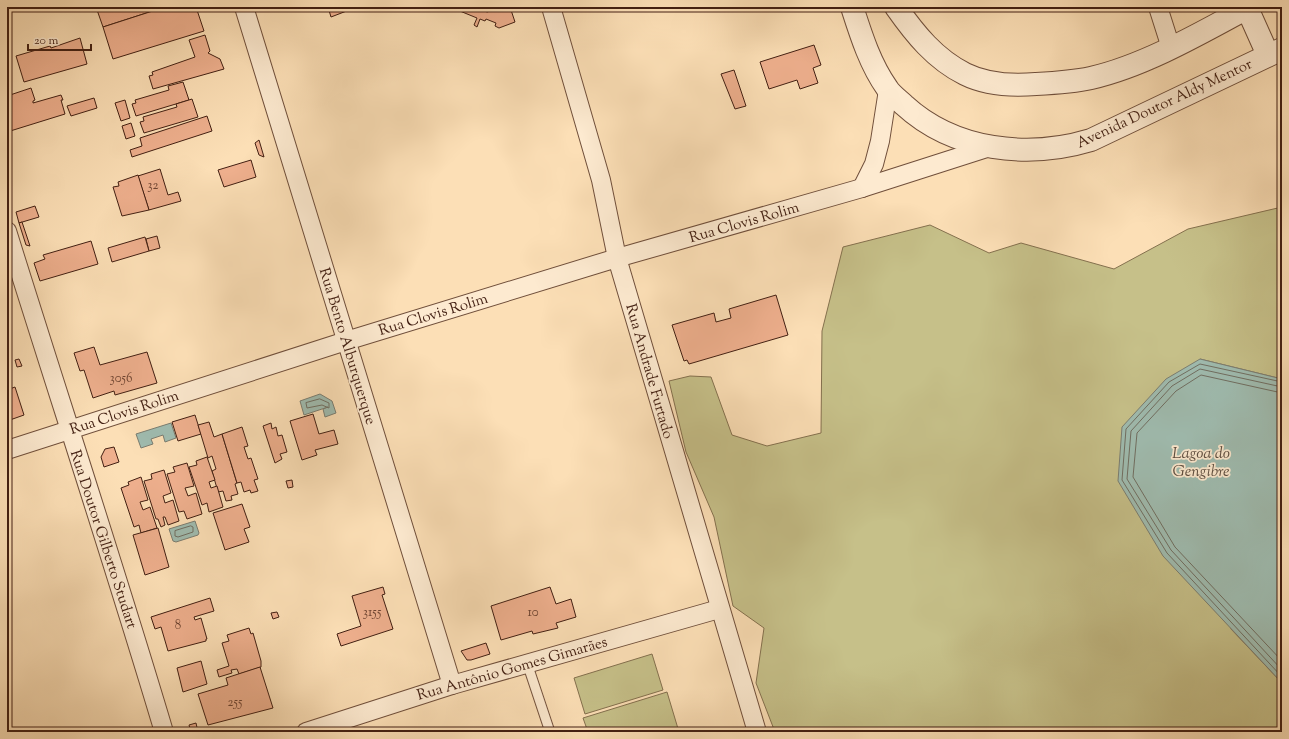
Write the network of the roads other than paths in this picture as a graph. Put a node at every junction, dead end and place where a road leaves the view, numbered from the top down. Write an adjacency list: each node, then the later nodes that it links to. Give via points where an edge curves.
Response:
1 (244, 7): 14 (street, Rua Bento Alburquerque)
2 (551, 7): 13 (street, Rua Andrade Furtado, via 601,180)
3 (852, 7): 9 (street, Avenida Doutor Aldy Mentor, via 864,44)
4 (896, 7): 7 (street, via 915,35 952,66 980,80 999,84 1069,82 1092,77)
5 (1158, 7): 7 (street)
6 (1248, 8): 7 (street); 8 (street)
7 (1171, 48)
8 (1275, 52): 10 (street, Avenida Doutor Aldy Mentor, via 1091,140 1053,148 1010,150)
9 (888, 90): 10 (street, Avenida Doutor Aldy Mentor, via 928,124 954,136); 11 (street, via 879,147)
10 (990, 147): 11 (street, Rua Clovis Rolim)
11 (862, 188): 13 (street, Rua Clovis Rolim)
12 (7, 231): 15 (street, Rua Doutor Gilberto Studart)
13 (617, 258): 14 (street, Rua Clovis Rolim); 17 (street, Rua Andrade Furtado)
14 (346, 341): 15 (street, Rua Clovis Rolim); 19 (street, Rua Bento Alburquerque)
15 (68, 430): 16 (street, Rua Clovis Rolim); 20 (street, Rua Doutor Gilberto Studart, via 123,594)
16 (7, 450)
17 (719, 609): 18 (street, Rua Antônio Gomes Gimarães); 23 (street, Rua Andrade Furtado)
18 (527, 663): 19 (street, Rua Antônio Gomes Gimarães); 22 (lane)
19 (452, 685): 21 (street, Rua Antônio Gomes Gimarães)
20 (164, 732)
21 (306, 732)
22 (550, 732)
23 (757, 732)

